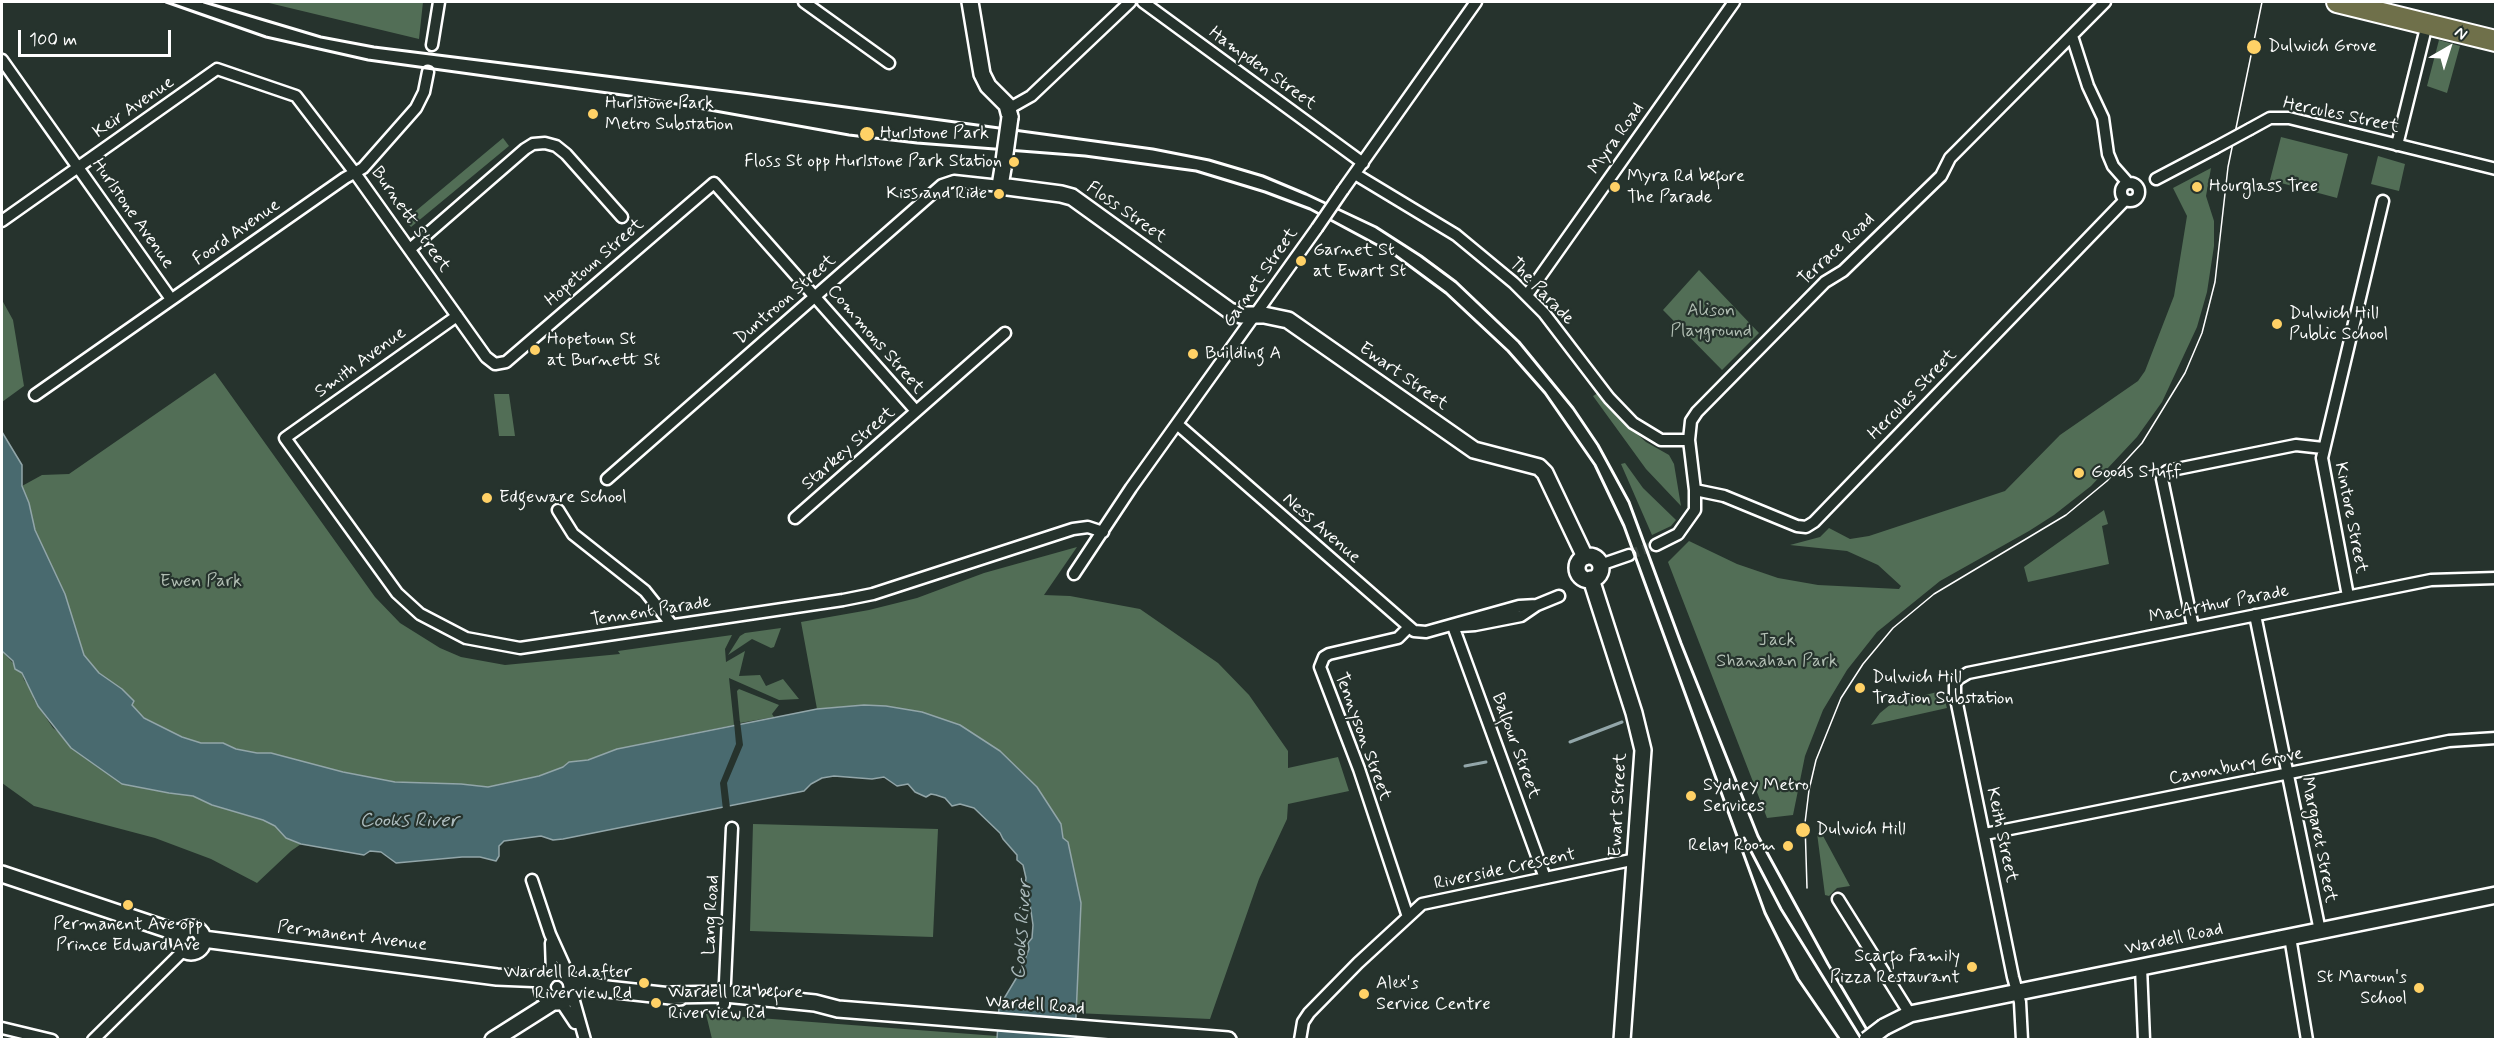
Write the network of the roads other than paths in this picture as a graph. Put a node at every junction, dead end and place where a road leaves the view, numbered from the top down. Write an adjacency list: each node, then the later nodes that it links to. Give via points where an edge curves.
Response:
1 (439, 2): 13 (street)
2 (804, 2): 15 (street)
3 (970, 2): 18 (main road, via 984,78)
4 (1130, 2): 18 (street)
5 (1143, 2): 20 (street, Hampden Street)
6 (1476, 2): 20 (street, Garnet Street)
7 (1734, 2): 32 (street, Myra Road)
8 (2106, 2): 11 (street, Terrace Road)
9 (2343, 2): 10 (highway)
10 (2427, 24): 12 (highway); 19 (street)
11 (2072, 36): 43 (street, Terrace Road, via 1950,158 1941,176 1843,271 1825,282 1704,404 1691,421); 46 (street, Hercules Street, via 2103,118 2108,154 2128,183 2121,190 2125,201 1814,522 1806,527 1797,526 1724,496)
12 (2496, 41)
13 (432, 45)
14 (2, 60): 21 (street, Hurlstone Avenue)
15 (889, 63)
16 (429, 72): 23 (street, Foord Avenue, via 416,108 363,168)
17 (296, 96): 21 (street, Keir Avenue, via 217,69); 23 (street, Burnett Street)
18 (1009, 113): 27 (main road, bridge)
19 (2397, 145): 22 (street, Hercules Street); 25 (street, Hercules Street, bridge, via 2283,117 2270,118)
20 (1363, 163): 24 (street, Garnet Street)
21 (79, 167): 30 (street, Keir Avenue); 34 (street, Hurlstone Avenue)
22 (2496, 169)
23 (355, 172): 31 (street, Burnett Street); 34 (street, Foord Avenue)
24 (1355, 174): 32 (street, The Parade, via 1456,235); 35 (street, Garnet Street, bridge)
25 (2156, 179)
26 (714, 183): 33 (street, Commons Street); 38 (street, Hopetoun Street, via 506,362)
27 (1000, 186): 33 (street, Duntroon Street, via 946,182); 35 (main road, Floss Street, via 1068,196 1230,311)
28 (2382, 201): 44 (street, Kintore Street)
29 (622, 217): 31 (street, via 566,154 556,146 533,144)
30 (2, 221)
31 (410, 249): 36 (street, Burnett Street)
32 (1527, 295): 43 (street, The Parade, via 1633,423 1661,440)
33 (815, 296): 40 (street, Commons Street); 45 (street, Duntroon Street)
34 (171, 299): 39 (street, Foord Avenue)
35 (1255, 315): 41 (street, Garnet Street); 52 (main road, Ewart Street, via 1288,320 1474,450 1539,467)
36 (457, 316): 38 (street, Burnett Street); 42 (street, Smith Avenue)
37 (1005, 333): 40 (street, Starkey Street)
38 (495, 364)
39 (35, 395)
40 (916, 411): 48 (street, Starkey Street)
41 (1177, 424): 49 (street, Garnet Street); 62 (street, Ness Avenue)
42 (285, 438): 60 (street, Tennent Parade, via 397,593 420,614 454,633 520,648)
43 (1689, 440): 46 (street, Terrace Road)
44 (2323, 447): 58 (street, Kintore Street, via 2322,465); 63 (street, via 2296,445 2167,471 2162,479)
45 (607, 479)
46 (1695, 490): 50 (street, Terrace Road, via 1695,510 1684,528)
47 (558, 510): 60 (street, via 573,534 645,591)
48 (795, 518)
49 (1103, 532): 54 (street, Garnet Street); 60 (street, Tennent Parade, via 1088,527 1073,529 860,597)
50 (1656, 545)
51 (1629, 555): 53 (street)
52 (1585, 557): 53 (main road, via 1596,558); 56 (main road, via 1577,569 1580,576)
53 (1600, 565): 56 (main road, via 1599,574)
54 (1074, 574)
55 (2496, 578): 58 (street, MacArthur Parade, via 2431,580)
56 (1591, 579): 69 (main road, Ewart Street, via 1643,750)
57 (1559, 596): 61 (street)
58 (2348, 596): 59 (street, MacArthur Parade)
59 (2255, 615): 63 (street, MacArthur Parade); 66 (street, Margaret Street)
60 (672, 625)
61 (1453, 626): 62 (street, via 1422,632); 71 (street, Balfour Street)
62 (1409, 627): 75 (street, Tennyson Street, via 1398,638 1329,654 1320,667)
63 (2193, 627): 64 (street, MacArthur Parade, via 1968,673)
64 (1955, 684): 68 (street, Keith Street)
65 (2496, 738): 66 (street, Canonbury Grove, via 2449,741)
66 (2288, 773): 68 (street, Canonbury Grove); 76 (street, Margaret Street)
67 (732, 828): 85 (street, Lang Road)
68 (1985, 834): 84 (street, Keith Street)
69 (1636, 859): 71 (street, Riverside Crescent); 87 (main road, Ewart Street)
70 (2, 874): 77 (main road)
71 (1545, 878): 75 (street, Riverside Crescent, via 1422,904)
72 (532, 880): 78 (street)
73 (2496, 895): 76 (main road, Wardell Road)
74 (1838, 899): 86 (street)
75 (1408, 917): 94 (street, Riverside Crescent, via 1309,1013)
76 (2319, 931): 79 (main road, Wardell Road)
77 (181, 934): 80 (main road, via 192,928); 81 (main road)
78 (550, 934): 83 (street); 83 (street)
79 (2290, 937): 82 (main road, Wardell Road); 100 (street)
80 (203, 939): 81 (main road, via 199,949); 83 (main road, Permanent Avenue)
81 (184, 949): 90 (street)
82 (2141, 967): 84 (main road, Wardell Road); 99 (street)
83 (558, 988): 85 (main road, Wardell Road); 91 (main road); 92 (street)
84 (2017, 992): 86 (main road, Wardell Road); 98 (street, Keith Street)
85 (725, 995): 93 (main road, Wardell Road, via 815,1003 838,1009)
86 (1910, 1014): 97 (main road, Wardell Road, bridge)
87 (1624, 1024): 95 (main road, Ewart Street); 96 (main road)
88 (2, 1028): 89 (street)
89 (52, 1040)
90 (93, 1040)
91 (493, 1040)
92 (584, 1040)
93 (1228, 1040)
94 (1300, 1040)
95 (1622, 1040)
96 (1630, 1040)
97 (1867, 1040)
98 (2022, 1040)
99 (2144, 1040)
100 (2307, 1040)

